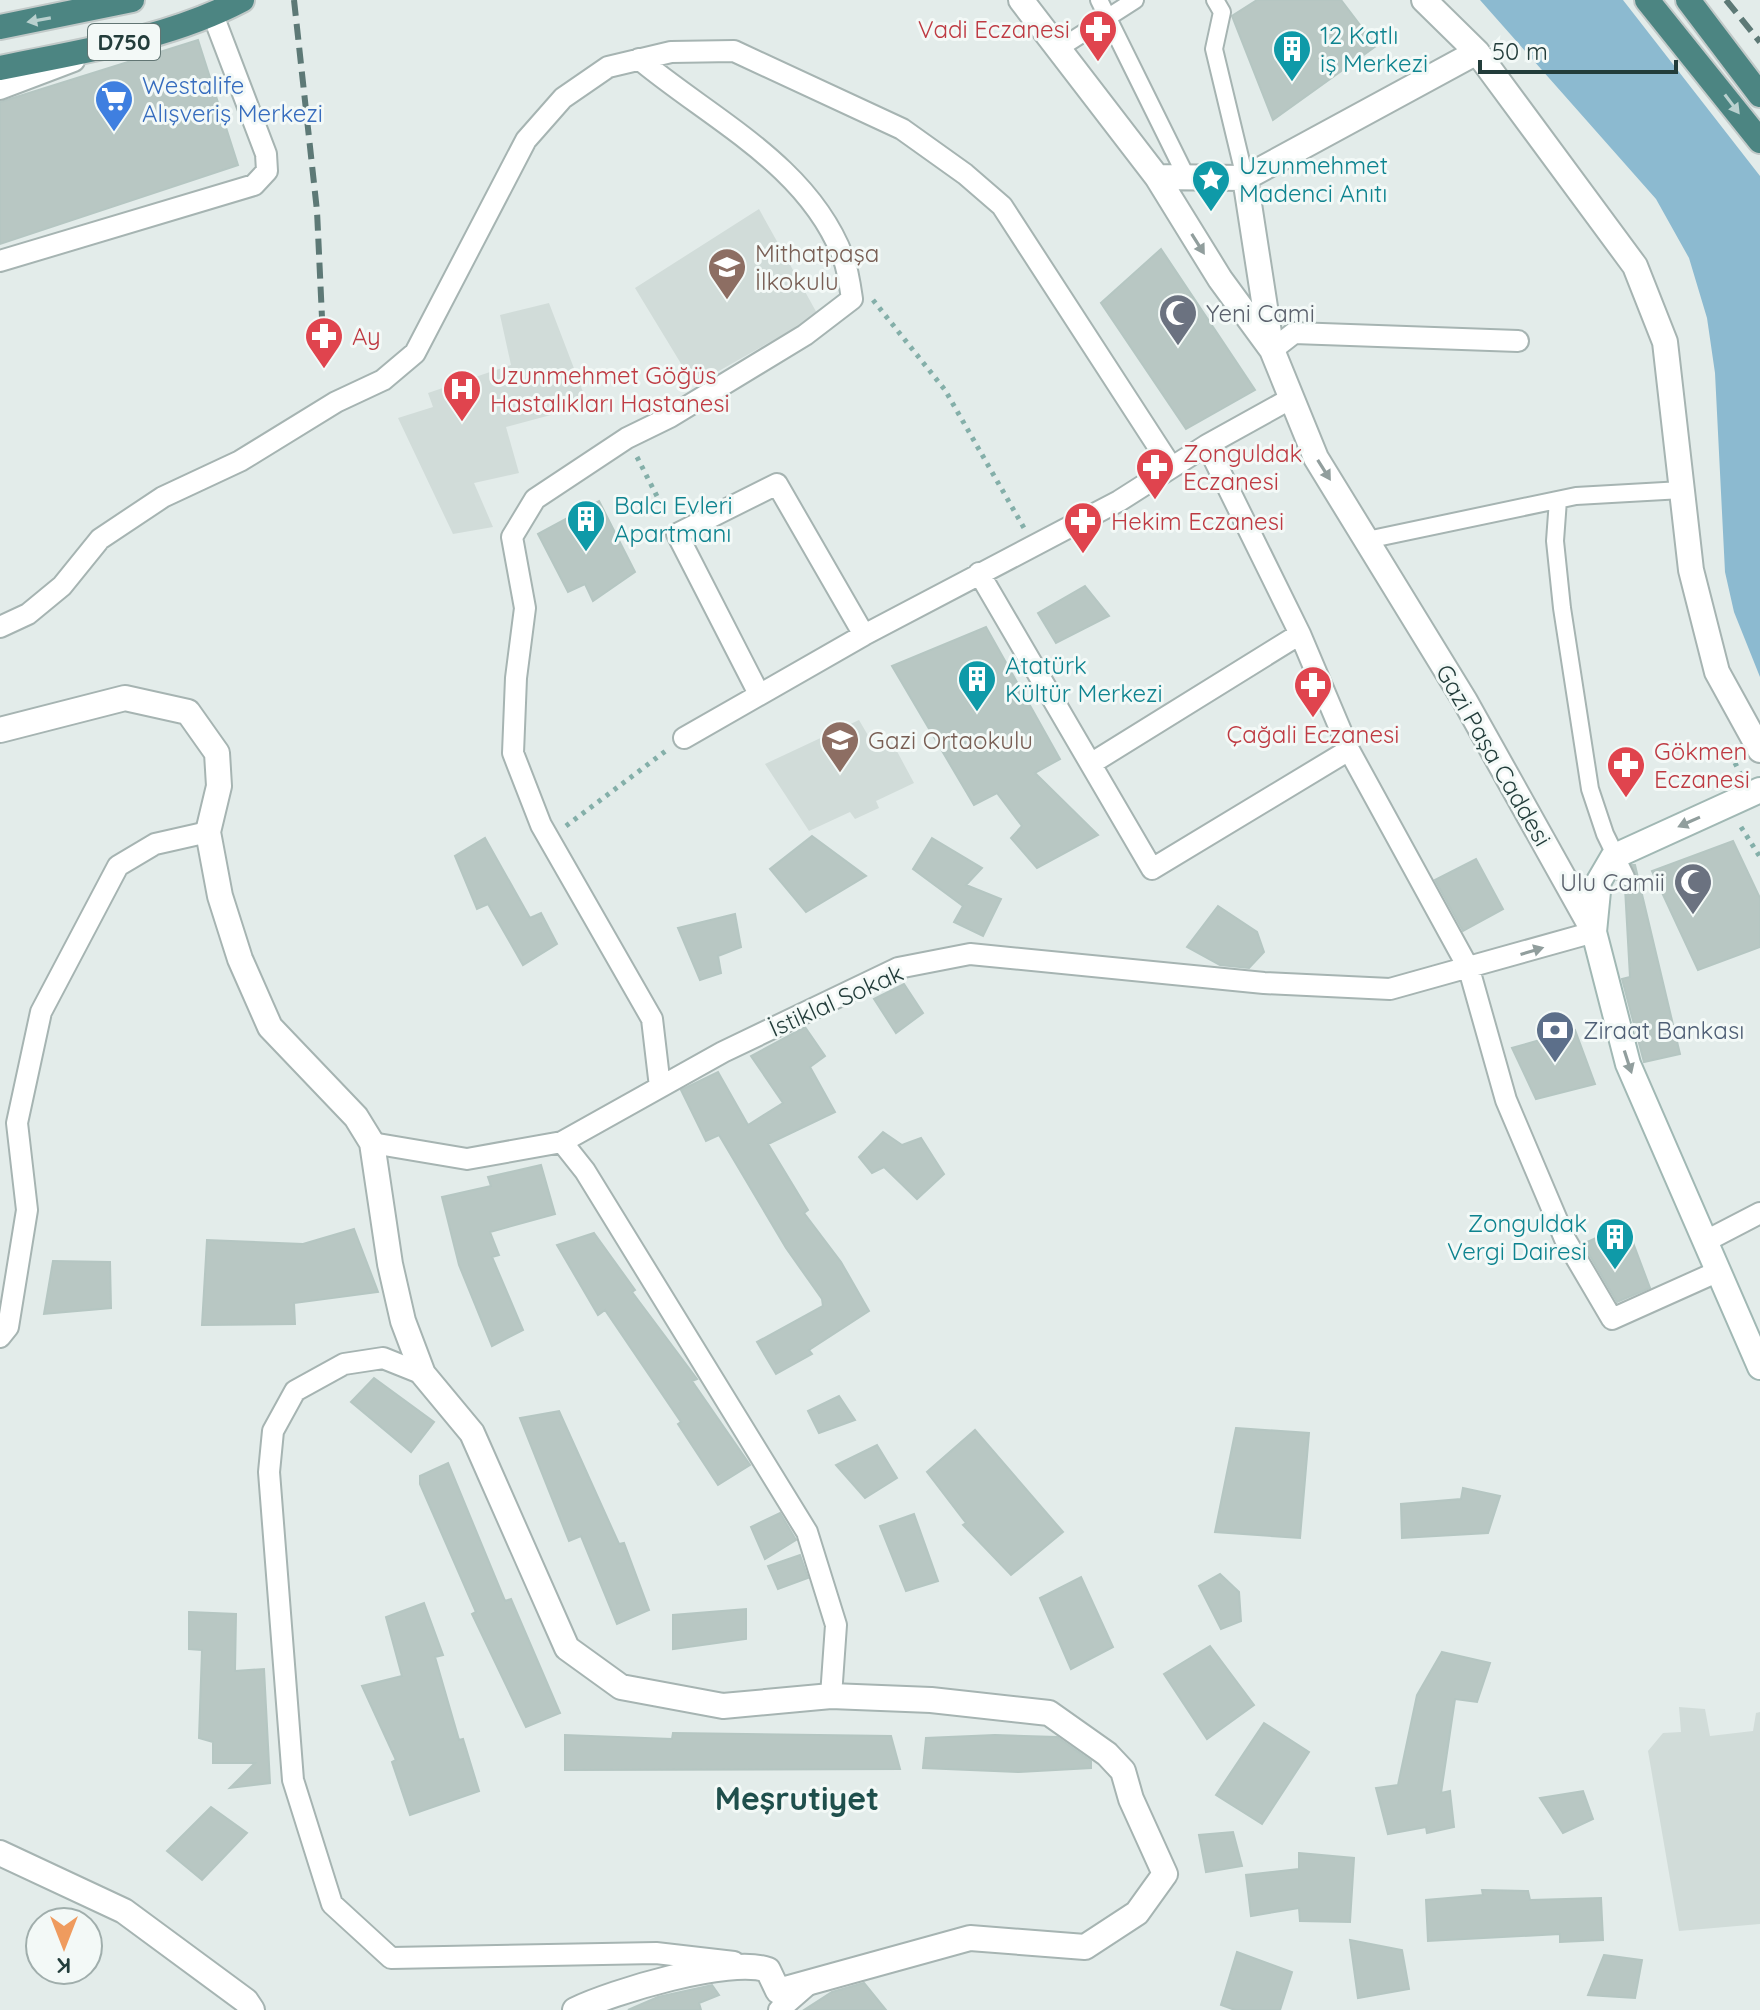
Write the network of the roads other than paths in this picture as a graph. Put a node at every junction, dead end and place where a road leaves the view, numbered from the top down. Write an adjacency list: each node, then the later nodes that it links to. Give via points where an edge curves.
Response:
1 (132, 0): 12 (highway, D750, one-way to 12)
2 (242, 0): 10 (highway, D750)
3 (1021, 0): 14 (street, Gazi Paşa Caddesi)
4 (1099, 0): 11 (street)
5 (1135, 0): 11 (street)
6 (1215, 0): 23 (street, via 1222,12 1214,49)
7 (1424, 0): 15 (street)
8 (1647, 0): 20 (highway, one-way to 20)
9 (1688, 0): 19 (highway)
10 (213, 15): 13 (highway, D750); 24 (street, via 266,154 267,171 254,185)
11 (1108, 18): 14 (street); 22 (street)
12 (0, 27)
13 (127, 42): 17 (highway, D750); 18 (street)
14 (1057, 50): 21 (street, Gazi Paşa Caddesi)
15 (1477, 52): 23 (street); 30 (street, via 1635,266 1665,342)
16 (639, 59): 29 (street, via 671,52 734,51 902,129 965,174 1002,206); 34 (street, via 608,67 563,98 526,140 415,353 383,380 336,402 240,461 163,497 112,530 62,586 28,614); 48 (street, via 795,180 833,235 852,299 805,335 627,438 535,499 512,537 525,608 513,753 549,839 652,1019)
17 (0, 68)
18 (0, 89)
19 (1760, 95)
20 (1760, 141)
21 (1157, 177): 22 (street); 26 (street, Gazi Paşa Caddesi, one-way to 26, via 1220,279)
22 (1187, 178): 23 (street)
23 (1245, 178): 26 (street)
24 (0, 261)
25 (1518, 341): 26 (street, via 1294,333)
26 (1272, 350): 27 (street, Gazi Paşa Caddesi)
27 (1290, 399): 28 (street); 32 (street, Gazi Paşa Caddesi, one-way to 32, via 1316,458)
28 (1207, 445): 29 (street); 35 (street)
29 (1170, 465): 33 (street, via 1119,501)
30 (1682, 490): 31 (street); 41 (street, via 1691,570 1717,672)
31 (1558, 500): 32 (street); 45 (street, via 1555,541 1562,608 1590,789)
32 (1367, 540): 46 (street, Gazi Paşa Caddesi, via 1465,701)
33 (979, 573): 36 (street); 42 (street)
34 (0, 627)
35 (1300, 634): 40 (street); 42 (street)
36 (864, 635): 37 (street); 37 (street, via 777,484 677,534)
37 (759, 694): 39 (street)
38 (0, 730): 44 (street, via 125,698 188,712 217,753 219,786)
39 (684, 738)
40 (1349, 750): 42 (street, via 1152,869); 47 (street)
41 (1760, 750)
42 (1092, 763)
43 (1760, 790): 45 (street, one-way to 45)
44 (208, 832): 50 (street, via 224,909 270,1027 356,1117); 54 (street, via 155,844 118,866 41,1012 17,1123 27,1210 8,1327)
45 (1621, 866): 46 (street, via 1599,881)
46 (1594, 932): 47 (street, İstiklal Sokak, one-way to 46); 52 (street, Gazi Paşa Caddesi, one-way to 52, via 1628,1064)
47 (1469, 969): 48 (street, İstiklal Sokak, via 1390,989 1264,983 970,954 898,968); 53 (street, via 1506,1100 1565,1239 1612,1319)
48 (660, 1087): 49 (street, İstiklal Sokak)
49 (562, 1142): 50 (street, İstiklal Sokak, via 467,1159); 57 (street, via 585,1171 807,1532 836,1625)
50 (372, 1143): 56 (street, via 390,1264)
51 (1760, 1213): 52 (street)
52 (1706, 1241): 53 (street, Gazi Paşa Caddesi)
53 (1719, 1271): 55 (street, Gazi Paşa Caddesi)
54 (0, 1337)
55 (1760, 1367)
56 (423, 1374): 57 (street, via 472,1433 567,1648 621,1687 723,1706); 59 (street, via 383,1358 344,1364 295,1391 273,1431 269,1472 293,1780 332,1904 391,1958 656,1953)
57 (831, 1696): 60 (street, via 1049,1713 1123,1771 1165,1874 1137,1913 1085,1947 970,1938)
58 (0, 1853): 61 (street, via 124,1911)
59 (752, 1964): 60 (street, via 768,1970 778,1991); 62 (street, via 704,1971)
60 (816, 1978): 63 (street)
61 (252, 2010)
62 (575, 2010)
63 (779, 2010)

